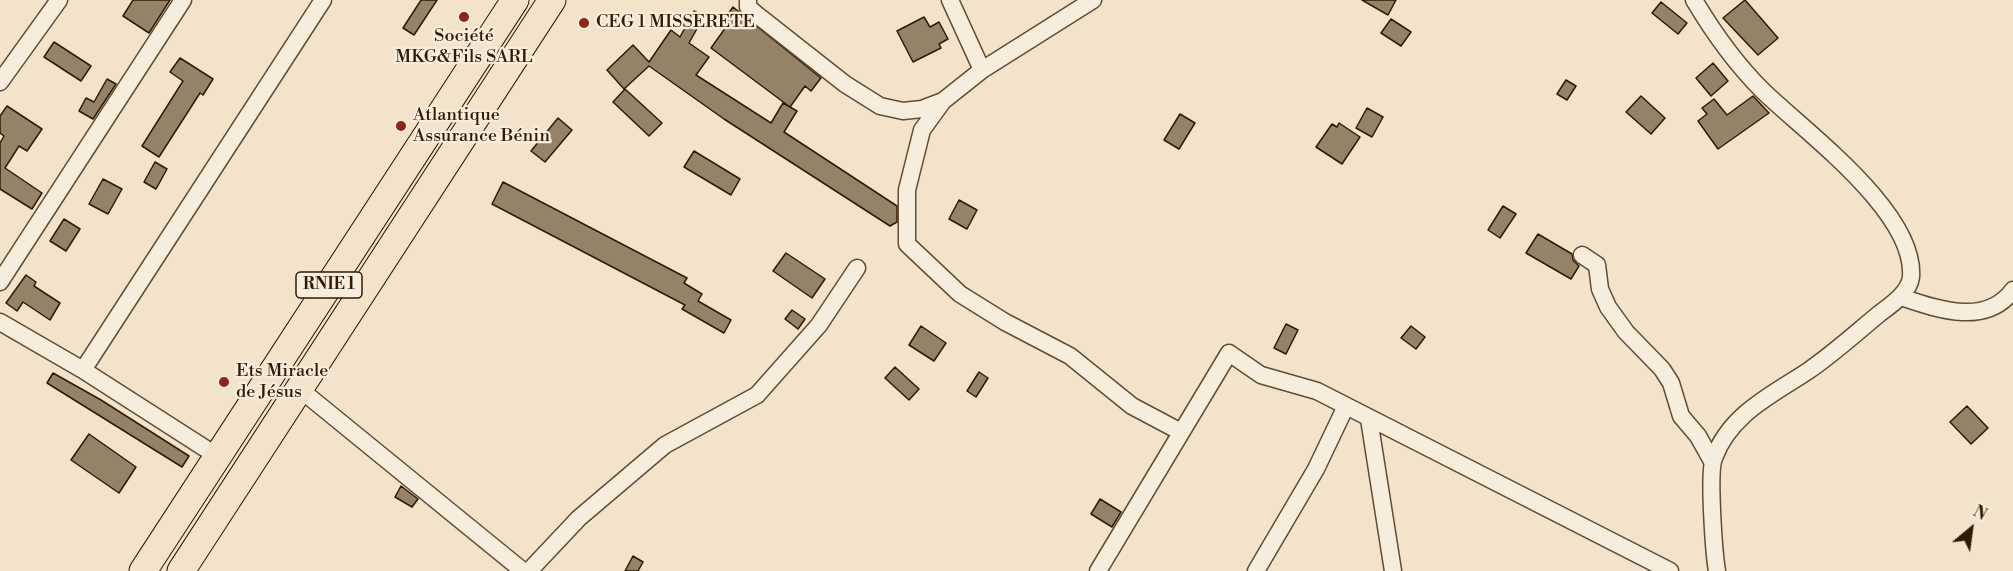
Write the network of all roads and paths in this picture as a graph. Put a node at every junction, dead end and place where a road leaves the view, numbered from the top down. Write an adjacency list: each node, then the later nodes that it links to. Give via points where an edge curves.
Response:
1 (59, 0): 12 (street)
2 (183, 0): 16 (street)
3 (323, 0): 20 (street)
4 (515, 0): 25 (highway, RNIE 1)
5 (552, 0): 28 (highway, RNIE 1)
6 (564, 0): 21 (street)
7 (748, 0): 13 (street, via 748,7 756,14 845,84 880,106 922,110)
8 (950, 0): 11 (street)
9 (1093, 0): 11 (street)
10 (1694, 0): 18 (street, via 1710,28 1761,89 1873,193 1908,252 1911,279)
11 (982, 70): 13 (street)
12 (0, 82)
13 (943, 100): 24 (street, via 922,130 907,190 907,244 960,294 1070,356 1132,406)
14 (1582, 255): 26 (street, via 1597,265 1602,297 1671,383 1681,416)
15 (857, 268): 31 (street, via 819,324 757,395 665,445 579,518)
16 (0, 282)
17 (2013, 290): 18 (street, via 1990,308 1971,313 1940,310)
18 (1900, 297): 26 (street, via 1810,370 1749,409 1723,439)
19 (0, 322): 20 (street)
20 (83, 370): 25 (street)
21 (307, 395): 29 (street); 30 (street)
22 (1346, 406): 23 (street); 24 (street, via 1317,391 1261,375 1229,353); 33 (street, via 1316,469)
23 (1369, 419): 34 (street); 35 (street)
24 (1181, 432): 32 (street)
25 (217, 456): 27 (highway, RNIE 1)
26 (1712, 461): 36 (street)
27 (143, 571)
28 (181, 571)
29 (192, 571)
30 (523, 571)
31 (529, 571)
32 (1098, 571)
33 (1256, 571)
34 (1393, 571)
35 (1670, 571)
36 (1717, 571)

